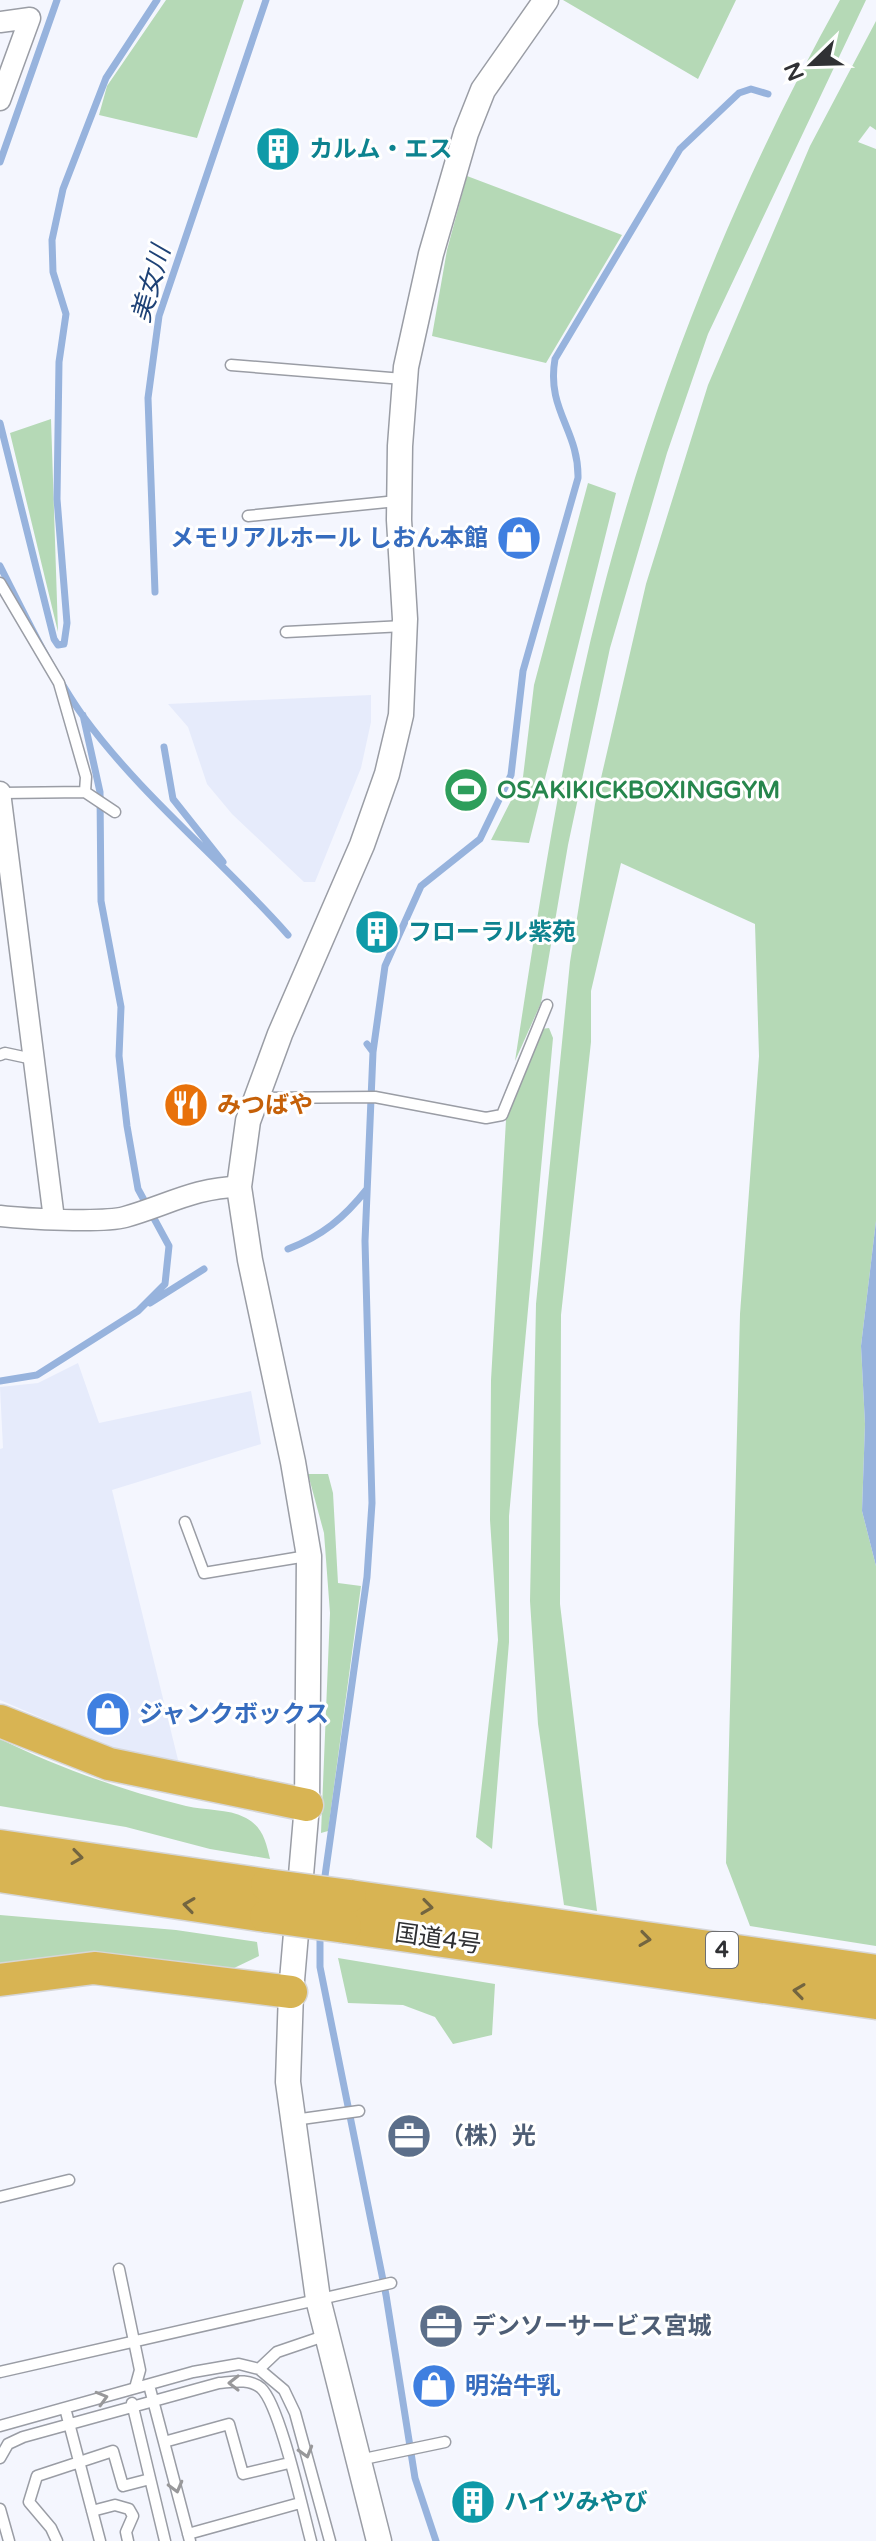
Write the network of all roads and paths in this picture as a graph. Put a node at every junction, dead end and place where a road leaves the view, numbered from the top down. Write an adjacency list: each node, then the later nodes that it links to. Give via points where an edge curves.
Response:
1 (546, 0): 5 (street, via 483,90 466,133 431,254)
2 (0, 22): 3 (street, via 30,18)
3 (0, 100)
4 (231, 365): 5 (lane)
5 (405, 379): 6 (street)
6 (399, 501): 7 (lane); 9 (street)
7 (248, 516)
8 (0, 583): 12 (lane, via 59,683)
9 (404, 626): 10 (lane); 17 (street, via 401,715 387,774)
10 (286, 632)
11 (1, 792): 12 (lane); 16 (street)
12 (89, 794): 13 (lane)
13 (115, 812)
14 (547, 1005): 17 (lane, via 502,1115 486,1118 375,1097)
15 (0, 1055): 16 (lane)
16 (35, 1060): 20 (street)
17 (257, 1098): 18 (street, via 248,1121)
18 (239, 1187): 20 (street, via 213,1187 130,1215); 22 (street)
19 (0, 1216): 20 (street)
20 (54, 1219)
21 (185, 1522): 22 (lane, via 204,1573)
22 (309, 1556): 24 (street)
23 (2, 1722): 24 (highway, via 109,1764)
24 (307, 1805): 33 (street)
25 (0, 1846): 29 (highway, 国道4号 / 4, one-way to 29)
26 (0, 1876): 28 (highway, 国道4号 / 4)
27 (0, 1894): 28 (highway, via 64,1900)
28 (120, 1895): 29 (highway, 国道4号 / 4, one-way to 28)
29 (266, 1900): 30 (highway, 国道4号 / 4, bridge)
30 (569, 1943): 31 (highway, 国道4号 / 4, one-way to 31); 34 (highway, 国道4号 / 4, one-way to 30)
31 (876, 1971)
32 (0, 1980): 33 (highway, via 94,1968)
33 (291, 1992): 36 (street)
34 (876, 2003)
35 (359, 2111): 36 (lane)
36 (292, 2120): 41 (street)
37 (69, 2180): 38 (lane)
38 (0, 2197)
39 (119, 2269): 43 (lane)
40 (391, 2283): 41 (lane)
41 (318, 2299): 42 (street); 43 (lane)
42 (327, 2335): 44 (lane, via 277,2352); 56 (street)
43 (134, 2341): 45 (lane); 47 (lane, via 140,2370)
44 (259, 2369): 46 (lane, via 239,2364); 70 (lane, one-way to 70, via 284,2390 295,2413)
45 (0, 2372)
46 (149, 2385): 47 (lane); 48 (lane)
47 (132, 2390): 49 (lane); 50 (lane, one-way to 47)
48 (153, 2402): 49 (lane); 53 (lane); 58 (lane, one-way to 48, via 261,2388 243,2381 219,2383)
49 (133, 2407): 51 (lane); 59 (lane)
50 (65, 2408): 51 (lane); 52 (lane)
51 (68, 2424): 55 (lane, via 8,2444); 57 (lane)
52 (0, 2426)
53 (164, 2442): 58 (lane, via 229,2424 243,2474); 63 (lane, one-way to 63)
54 (445, 2442): 56 (lane)
55 (0, 2458)
56 (357, 2460): 71 (street)
57 (78, 2461): 59 (lane, via 113,2451 123,2486); 62 (lane); 65 (lane, via 37,2476 30,2492 33,2510)
58 (289, 2463): 60 (lane)
59 (150, 2479): 68 (lane)
60 (300, 2503): 63 (lane); 69 (lane)
61 (0, 2509): 64 (lane)
62 (92, 2511): 66 (lane); 67 (lane, via 115,2505 129,2509 133,2516)
63 (189, 2537)
64 (9, 2541)
65 (57, 2541)
66 (100, 2541)
67 (128, 2541)
68 (165, 2541)
69 (311, 2541)
70 (330, 2541)
71 (379, 2541)

